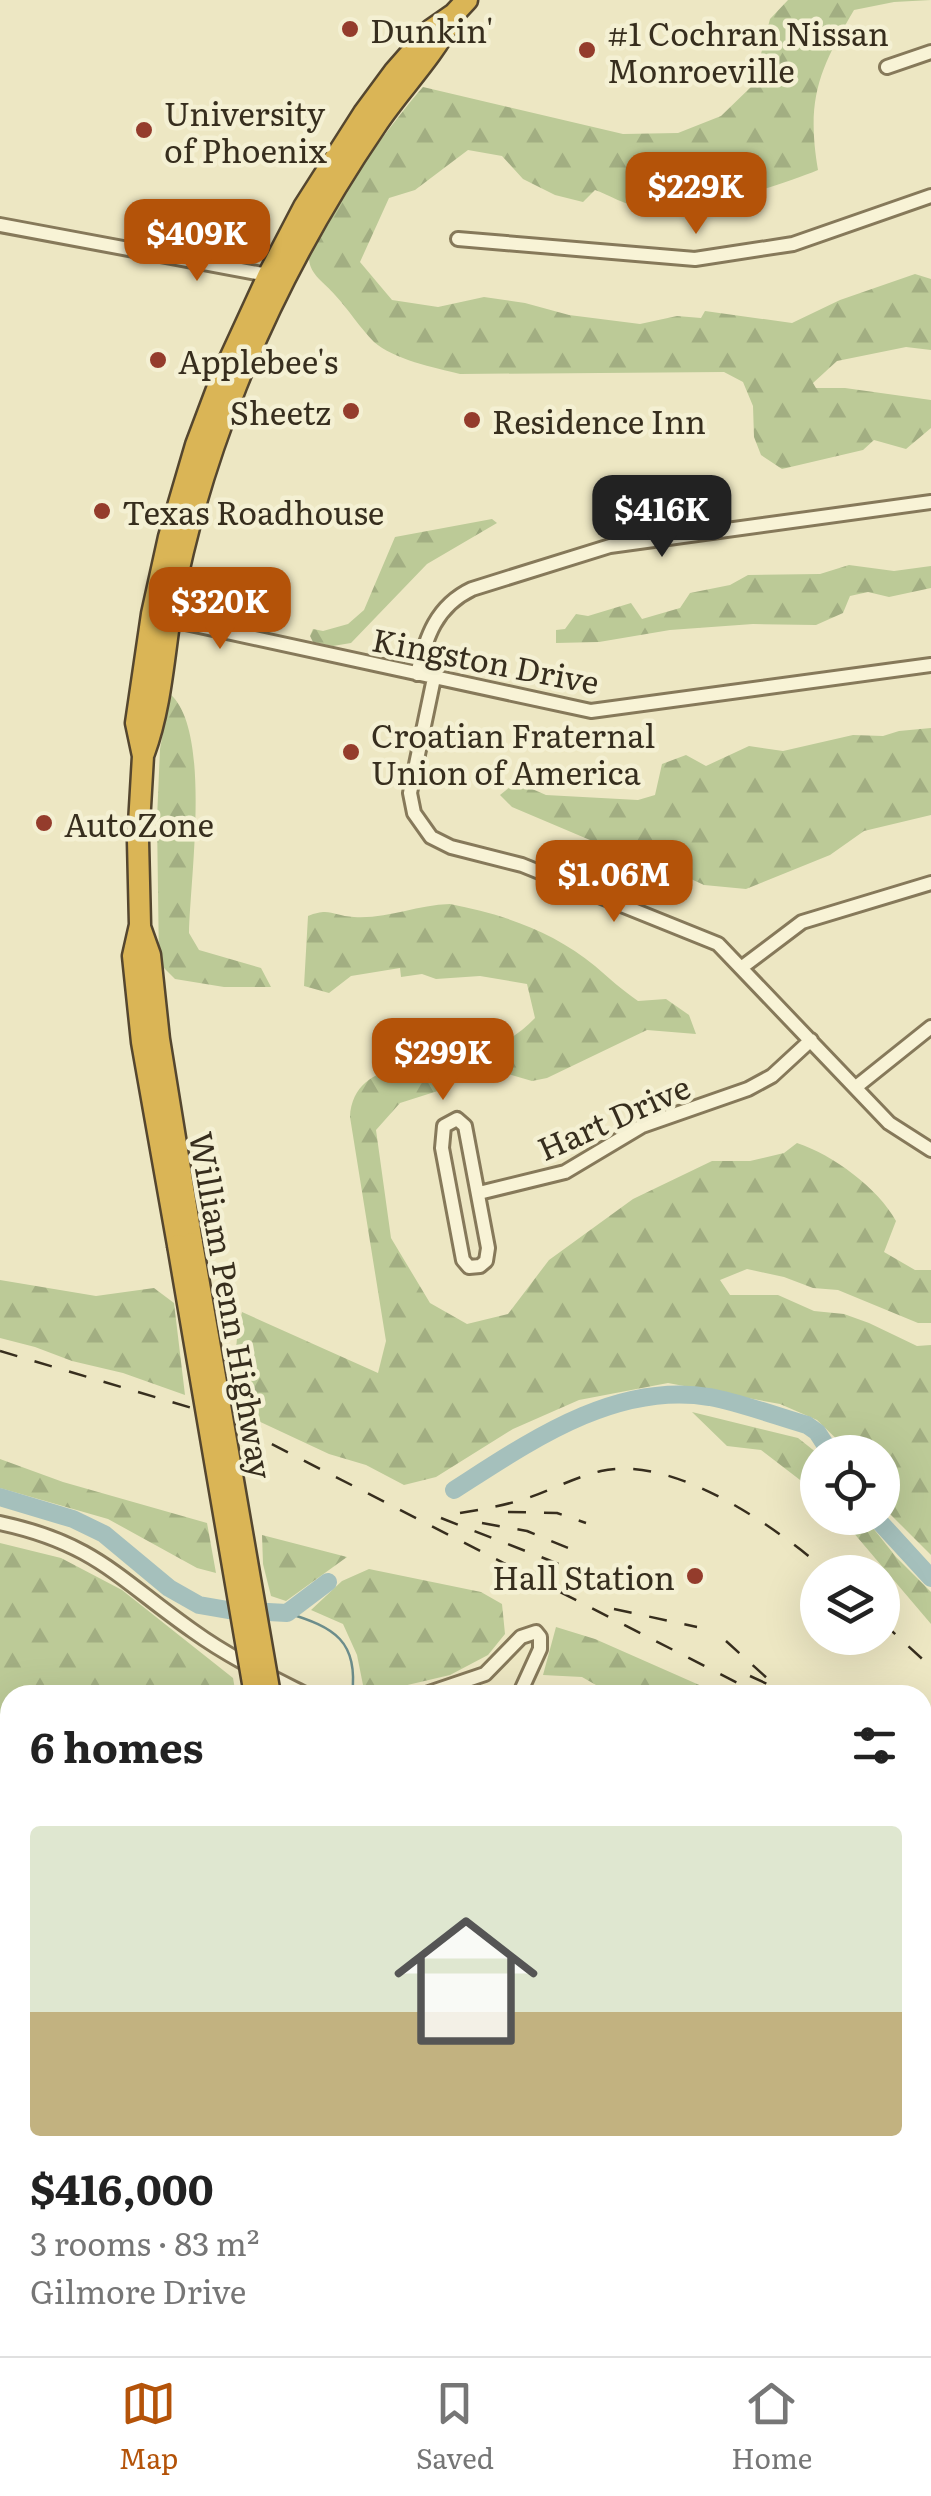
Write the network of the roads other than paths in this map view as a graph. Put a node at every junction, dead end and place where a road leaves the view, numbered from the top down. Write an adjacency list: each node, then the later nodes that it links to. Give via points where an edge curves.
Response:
1 (461, 7): 7 (highway, William Penn Highway)
2 (931, 52): 3 (street)
3 (887, 67)
4 (931, 196): 6 (street, via 793,244 694,259)
5 (0, 225): 7 (street)
6 (458, 240)
7 (278, 279): 9 (highway, William Penn Highway, via 214,446)
8 (931, 502): 11 (street, via 610,546 472,589 437,618)
9 (160, 617): 11 (street, Kingston Drive); 20 (highway, William Penn Highway, via 154,725 142,756 140,925 150,955)
10 (931, 666): 12 (street, Kingston Drive, via 602,712)
11 (417, 674): 12 (street, Kingston Drive)
12 (434, 678): 14 (street, via 410,794 431,838 522,865 691,932 718,944)
13 (931, 883): 14 (street, via 802,922)
14 (741, 968): 16 (street)
15 (931, 1027): 17 (street)
16 (811, 1040): 17 (street); 19 (street, Hart Drive, via 748,1090 642,1126 565,1172)
17 (856, 1087): 18 (street, via 889,1123)
18 (931, 1150)
19 (479, 1193): 19 (street, via 466,1126 457,1119 444,1126 442,1148 470,1266 486,1261 488,1248)
20 (185, 1244): 22 (highway, William Penn Highway, bridge); 23 (highway, William Penn Highway, bridge)
21 (0, 1523): 24 (street, via 87,1552 230,1656)
22 (253, 1685)
23 (268, 1685)
24 (287, 1685)
25 (452, 1685): 26 (street, via 484,1674 536,1632 540,1649)
26 (524, 1685)

